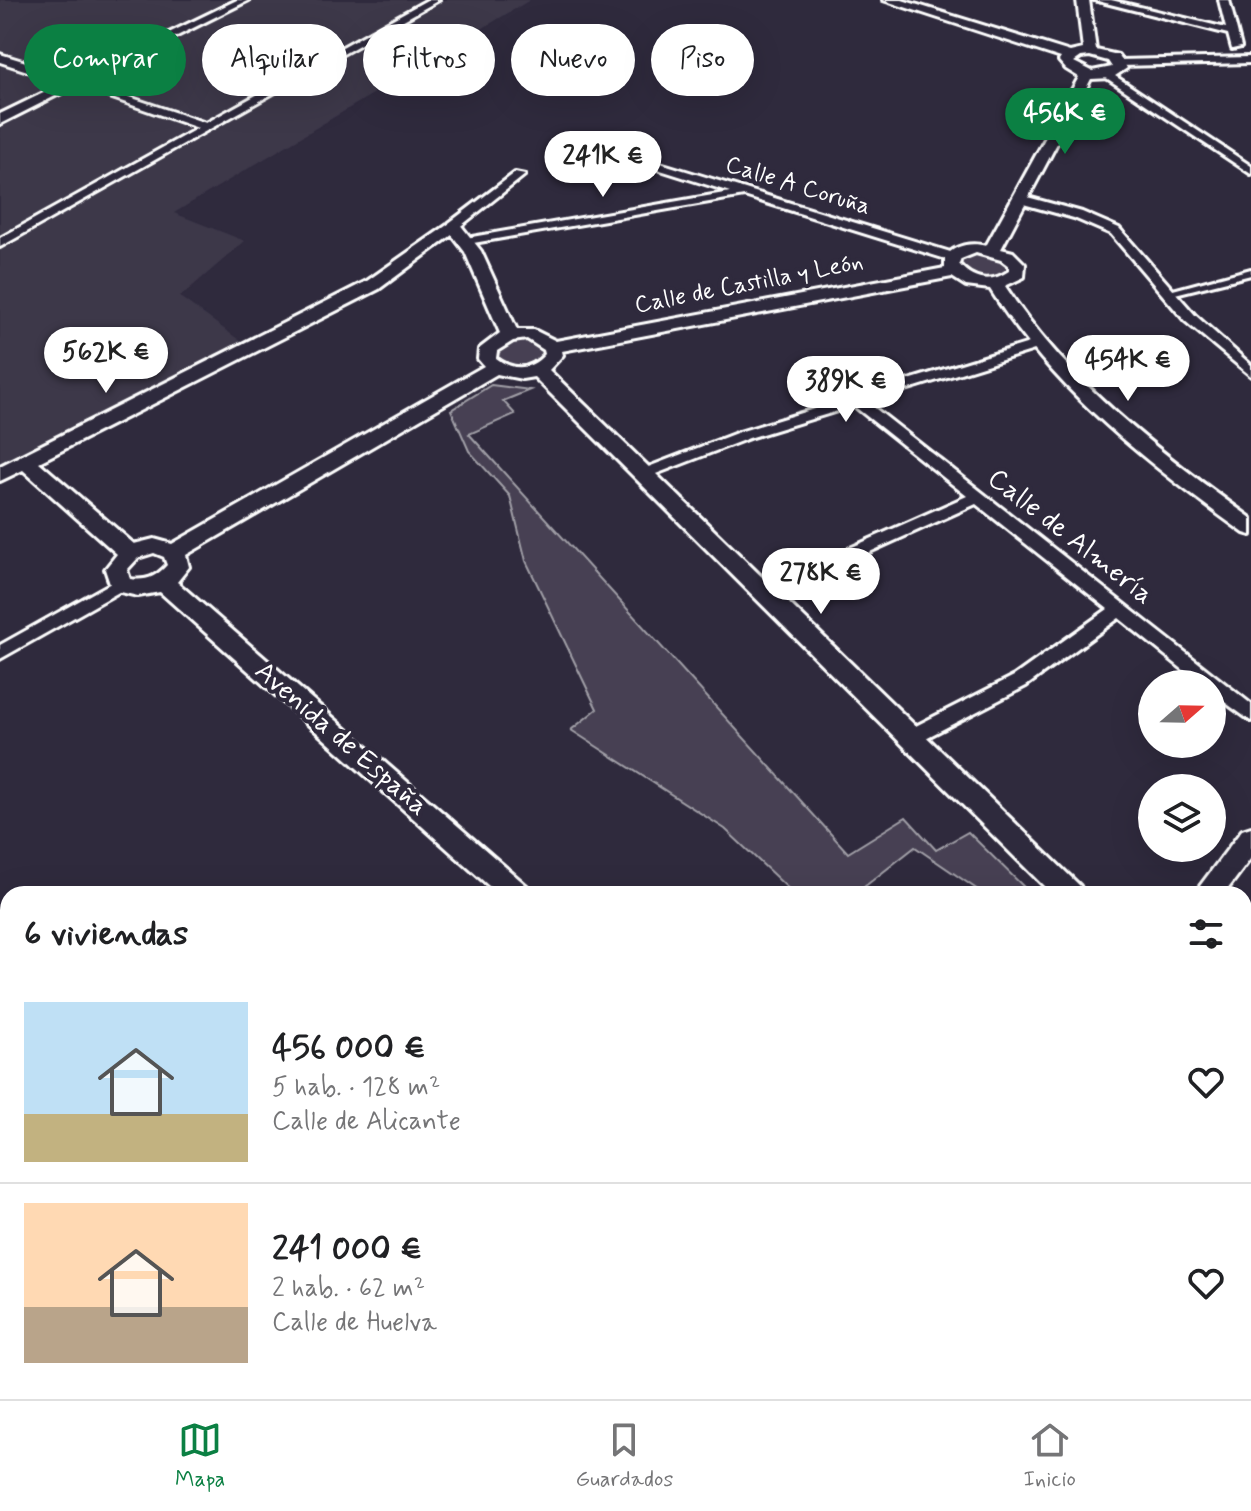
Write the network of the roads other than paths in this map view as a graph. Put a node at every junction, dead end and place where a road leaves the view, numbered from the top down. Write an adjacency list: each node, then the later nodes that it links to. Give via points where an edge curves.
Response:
1 (244, 0): 7 (street)
2 (434, 0): 21 (street)
3 (889, 0): 11 (street)
4 (1083, 0): 10 (street)
5 (1099, 0): 8 (street)
6 (1224, 0): 8 (street)
7 (186, 28)
8 (1231, 32): 9 (street)
9 (1236, 47)
10 (1090, 52): 11 (street); 14 (street)
11 (1069, 56): 16 (street, via 1068,66)
12 (0, 58): 15 (street)
13 (1251, 60): 14 (street)
14 (1119, 63): 17 (street, via 1117,72)
15 (24, 66)
16 (1087, 74): 17 (street); 26 (street)
17 (1109, 75): 23 (street)
18 (48, 96): 20 (street)
19 (117, 96): 21 (street)
20 (0, 120)
21 (204, 126): 29 (street)
22 (585, 143): 25 (street, Calle A Coruña)
23 (1251, 171)
24 (519, 175): 27 (street)
25 (745, 193): 28 (street); 31 (street, Calle A Coruña)
26 (1020, 199): 30 (street); 34 (street, via 1115,231)
27 (453, 226): 28 (street); 42 (street, via 373,285)
28 (466, 242): 35 (street)
29 (0, 243)
30 (992, 250): 31 (street, Calle de Castilla y León, via 962,251); 33 (street, via 1017,264 1018,273)
31 (954, 264): 33 (street, via 980,283); 37 (street, Calle de Castilla y León)
32 (1251, 272): 34 (street)
33 (995, 284): 36 (street)
34 (1167, 293): 40 (street)
35 (510, 335): 37 (street, via 544,338); 38 (street, via 488,349 487,359)
36 (1039, 344): 41 (street); 46 (street, via 1147,449)
37 (553, 347): 39 (street, via 549,364)
38 (495, 368): 39 (street, via 523,374); 47 (street)
39 (538, 370): 44 (street)
40 (1251, 372)
41 (856, 400): 44 (street); 45 (street, Calle de Almería)
42 (25, 461): 43 (street); 48 (street)
43 (0, 474)
44 (643, 474): 51 (street)
45 (978, 497): 51 (street); 52 (street, Calle de Almería)
46 (1251, 528)
47 (174, 552): 48 (street, via 154,546); 49 (street, via 178,567)
48 (130, 553): 50 (street, via 116,569)
49 (164, 583): 50 (street, via 141,590); 57 (street, Avenida de España)
50 (120, 584): 53 (street)
51 (764, 593): 55 (street)
52 (1119, 610): 54 (street, Calle de Almería); 55 (street, via 1020,681)
53 (0, 653)
54 (1251, 714)
55 (911, 737): 58 (street)
56 (1251, 838): 59 (street)
57 (508, 886)
58 (1062, 886)
59 (1214, 886)

